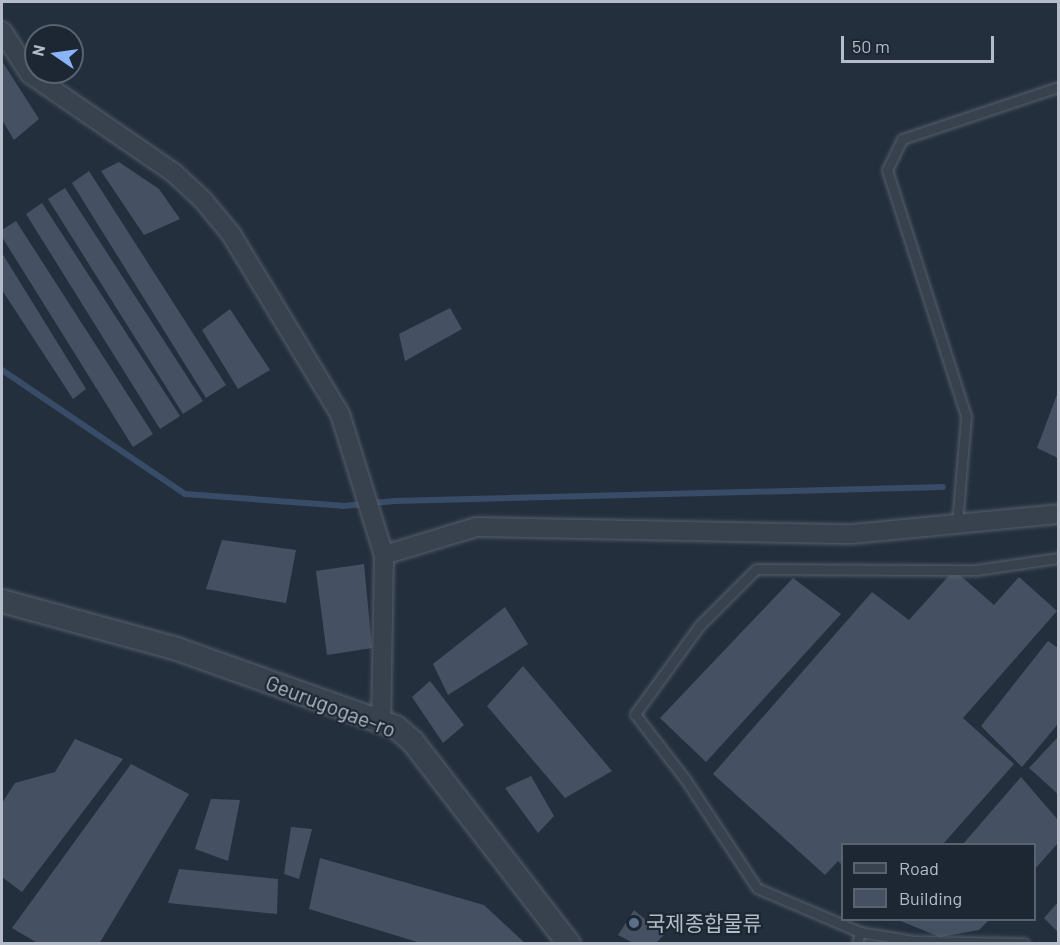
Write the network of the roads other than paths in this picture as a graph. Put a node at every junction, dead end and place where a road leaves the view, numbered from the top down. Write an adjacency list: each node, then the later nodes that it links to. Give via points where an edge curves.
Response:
1 (2, 31): 5 (street, via 30,74 174,172 231,234 340,414)
2 (1059, 87): 4 (lane, via 902,139 887,170 966,416)
3 (1059, 514): 4 (street)
4 (957, 524): 5 (street, via 852,534 477,527)
5 (384, 555): 8 (street)
6 (1059, 558): 9 (lane, via 976,570 756,569 700,625 635,714 685,779 757,888)
7 (2, 601): 8 (street, Geurugogae-ro, via 177,649)
8 (381, 722): 11 (street, Geurugogae-ro, via 396,727 413,742)
9 (860, 932): 10 (lane, via 913,941); 12 (lane)
10 (1024, 943)
11 (569, 944)
12 (857, 944)

